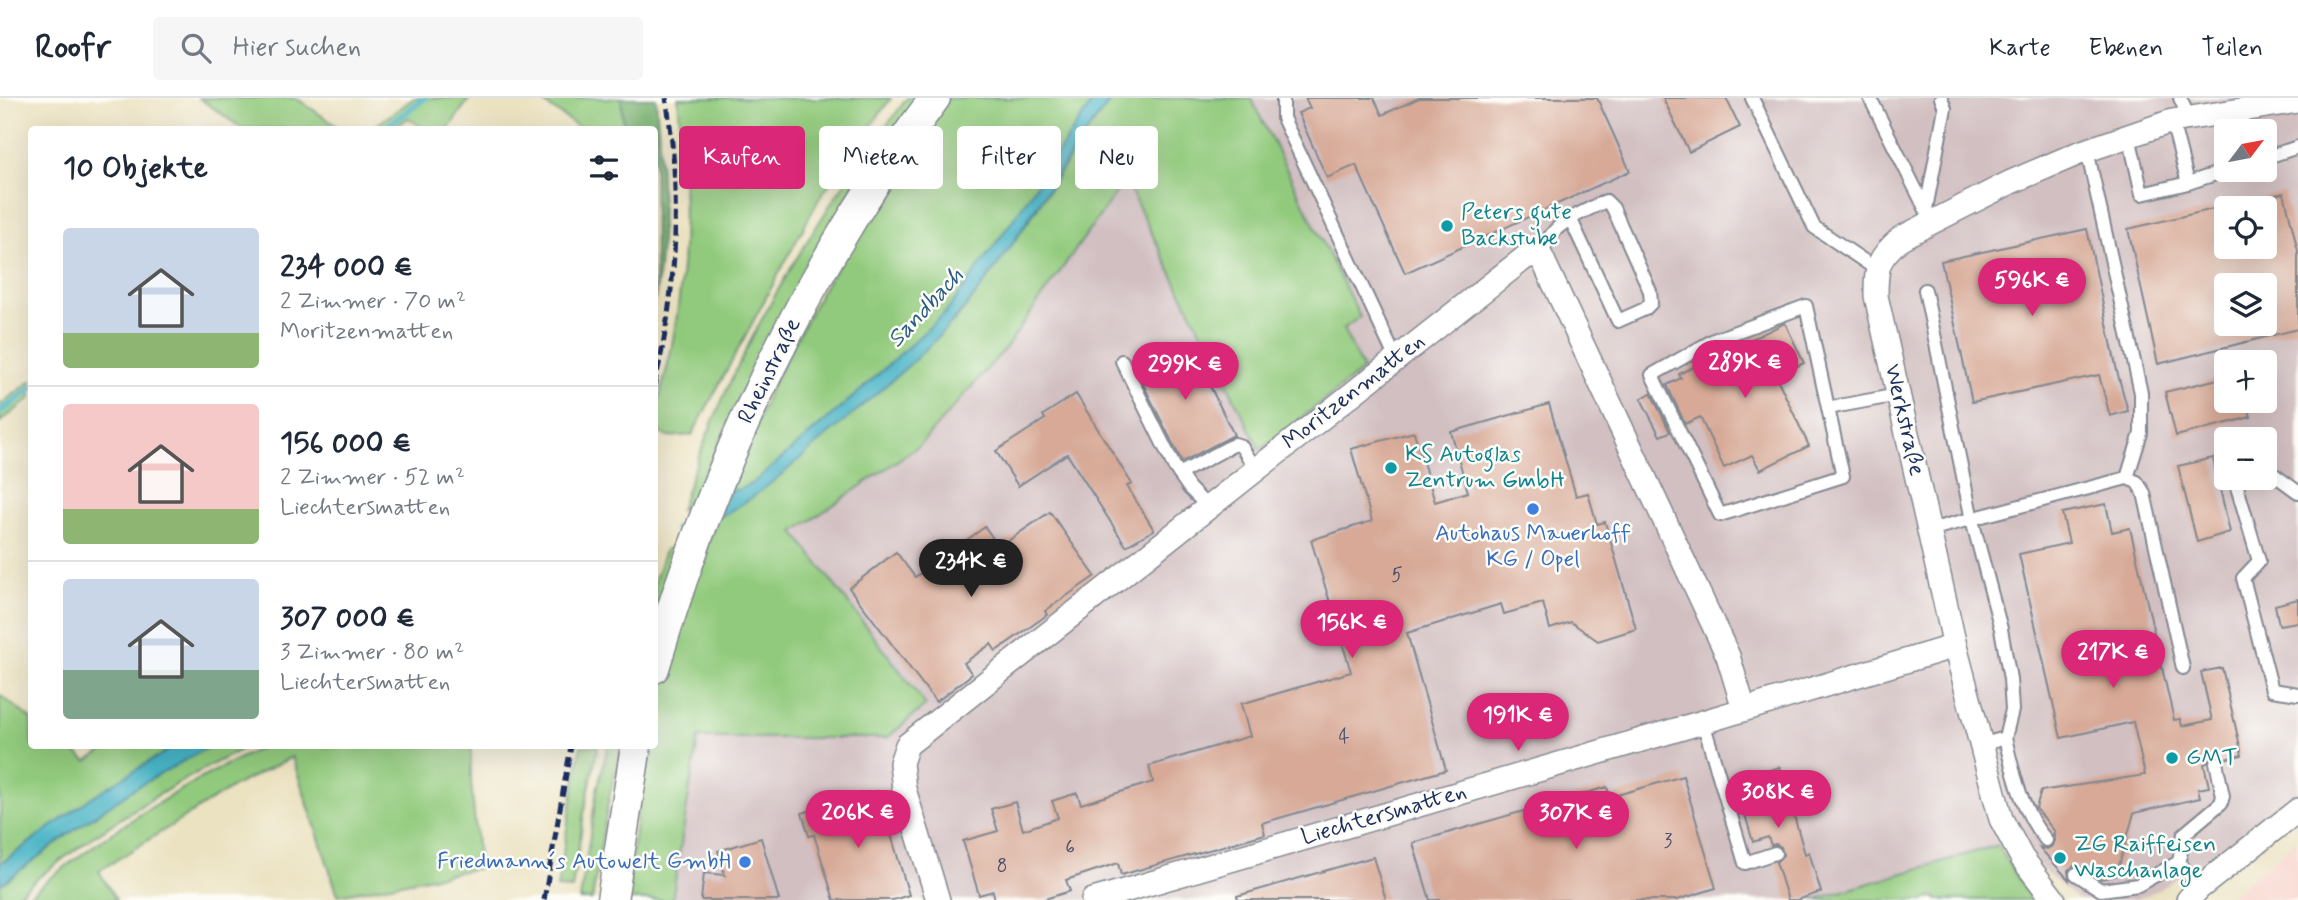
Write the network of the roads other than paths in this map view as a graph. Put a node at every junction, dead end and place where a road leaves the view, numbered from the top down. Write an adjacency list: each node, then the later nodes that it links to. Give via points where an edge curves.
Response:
1 (935, 98): 33 (street, Rheinstraße, via 848,226 786,335 712,497)
2 (1283, 98): 19 (lane, via 1283,118)
3 (1752, 98): 17 (lane, via 1814,227)
4 (1870, 98): 14 (lane)
5 (1941, 98): 14 (lane, via 1945,108)
6 (2298, 101): 7 (street)
7 (2180, 112): 8 (street); 13 (lane)
8 (2129, 136): 10 (street); 13 (lane, via 2142,194)
9 (2298, 147): 11 (lane)
10 (2087, 150): 14 (street); 26 (lane, via 2141,393 2141,433)
11 (2277, 154)
12 (2214, 175): 13 (lane)
13 (2188, 183)
14 (1930, 215): 17 (street, via 1887,250)
15 (1571, 220): 15 (lane, via 1606,201 1613,208 1650,291 1651,303 1645,309 1618,321); 16 (lane, via 1551,234)
16 (1541, 256): 19 (street, Moritzenmatten, via 1527,256); 36 (street, via 1728,656)
17 (1876, 269): 21 (street, Werkstraße, via 1876,296)
18 (1925, 290): 30 (lane)
19 (1396, 359): 23 (street, Moritzenmatten)
20 (1122, 361): 24 (lane)
21 (1898, 395): 22 (lane); 31 (street, Werkstraße)
22 (1828, 408): 22 (lane, via 1806,306 1714,340 1652,375 1720,515 1843,476)
23 (1256, 469): 24 (lane, via 1236,444); 29 (street, Moritzenmatten)
24 (1179, 474): 29 (lane)
25 (2277, 477): 28 (lane)
26 (2127, 478): 30 (lane); 34 (lane, via 2137,482 2144,493)
27 (2238, 490): 35 (lane, via 2259,561 2243,578 2272,690)
28 (2298, 492)
29 (1208, 507): 49 (street, Moritzenmatten, via 907,745 901,763 904,789)
30 (1972, 520): 31 (lane); 38 (lane, via 2010,679 2012,710)
31 (1929, 530): 32 (street, Werkstraße)
32 (1955, 646): 36 (street, Liechtersmatten); 39 (street, Werkstraße)
33 (658, 655)
34 (2183, 668)
35 (2298, 695)
36 (1744, 709): 37 (street, Liechtersmatten)
37 (1703, 722): 44 (lane, via 1745,863); 50 (street, Liechtersmatten)
38 (2005, 738): 39 (lane); 43 (lane, via 2014,777 2036,829)
39 (1981, 745): 51 (street, Werkstraße, via 2001,819 2022,858)
40 (636, 749): 48 (street)
41 (2216, 762): 45 (lane, via 2221,803 2184,834)
42 (2298, 810): 47 (street)
43 (2046, 840)
44 (1775, 853)
45 (2179, 862): 46 (lane, via 2138,885 2101,890); 47 (lane)
46 (2076, 874)
47 (2193, 894)
48 (612, 900)
49 (938, 900)
50 (1093, 900)
51 (2054, 900)

